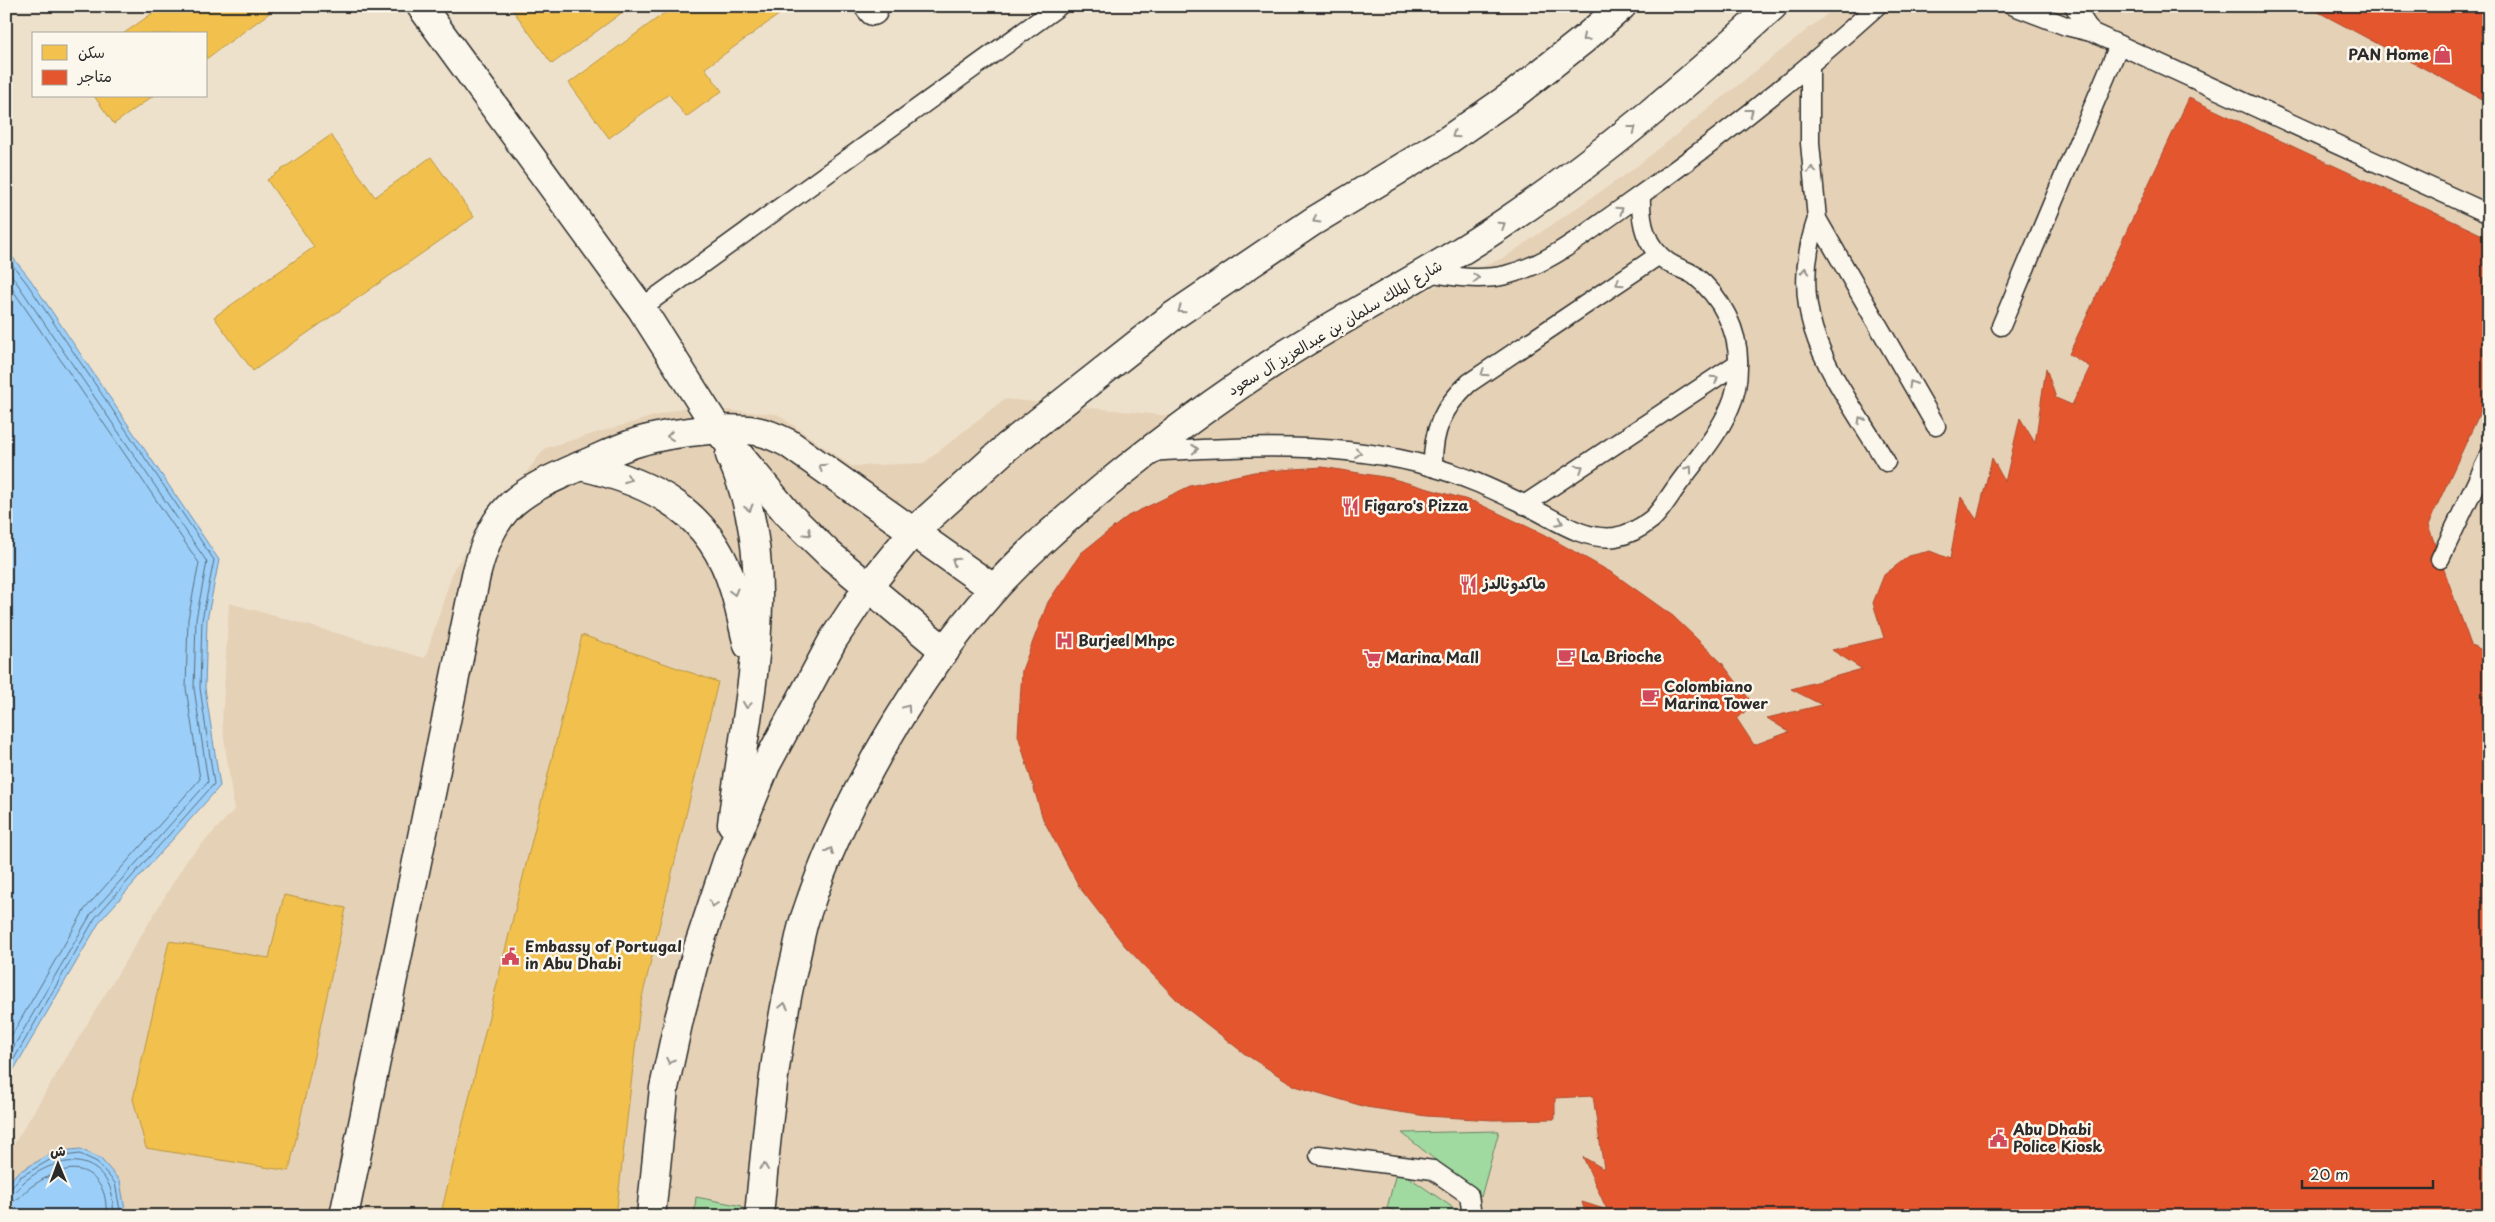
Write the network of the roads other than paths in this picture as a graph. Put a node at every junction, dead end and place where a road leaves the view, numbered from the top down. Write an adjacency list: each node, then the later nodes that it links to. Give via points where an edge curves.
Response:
1 (421, 6): 16 (street)
2 (1059, 6): 16 (lane)
3 (1622, 6): 27 (street, one-way to 27, via 1517,92 1448,140 1305,227 1173,316 1008,446)
4 (1773, 6): 15 (street, شارع الملك سلمان بن عبدالعزيز آل سعود, one-way to 4, via 1577,173 1648,117)
5 (1877, 6): 10 (lane)
6 (2014, 6): 8 (lane)
7 (2074, 6): 8 (lane)
8 (2091, 32): 9 (lane)
9 (2119, 45): 12 (lane); 17 (lane)
10 (1810, 67): 11 (lane, one-way to 10); 13 (lane, one-way to 10, via 1810,142)
11 (1641, 195): 14 (lane, via 1643,229); 15 (lane, one-way to 11, via 1477,279 1506,275 1533,266)
12 (2489, 214)
13 (1817, 218): 19 (lane, one-way to 13); 23 (lane, one-way to 13, via 1822,353 1811,327 1804,272)
14 (1660, 255): 18 (lane, via 1710,288 1720,302 1735,340); 25 (lane, one-way to 25, via 1469,383 1455,396 1436,429 1432,447)
15 (1428, 272): 21 (street, شارع الملك سلمان بن عبدالعزيز آل سعود, via 1284,356)
16 (641, 308): 20 (street)
17 (2001, 326)
18 (1738, 364): 26 (lane, one-way to 18); 26 (lane, one-way to 18, via 1580,533 1616,537 1636,530 1654,518 1723,423 1732,404)
19 (1936, 426)
20 (719, 431): 24 (street, one-way to 24, via 634,443); 27 (street, one-way to 20, via 781,439 757,431); 29 (street, one-way to 29, via 788,514); 32 (street, one-way to 32, via 750,510 756,544 757,623)
21 (1147, 452): 25 (lane, one-way to 25, via 1249,447 1315,449 1371,454); 30 (street, شارع الملك سلمان بن عبدالعزيز آل سعود, via 1051,531)
22 (2489, 456): 28 (lane)
23 (1886, 462)
24 (581, 466): 32 (street, one-way to 32, via 643,484 690,516 724,562); 35 (street, via 535,487 513,503 483,548)
25 (1433, 467): 26 (lane)
26 (1524, 505)
27 (913, 532): 29 (street); 30 (street, one-way to 27)
28 (2440, 559)
29 (868, 587): 31 (street); 33 (street, via 833,640 766,765)
30 (994, 589): 31 (street, شارع الملك سلمان بن عبدالعزيز آل سعود)
31 (945, 651): 37 (street, شارع الملك سلمان بن عبدالعزيز آل سعود, one-way to 31, via 782,1018 806,914 829,853 862,785 901,716)
32 (753, 664): 33 (street, one-way to 33)
33 (728, 858): 36 (street, one-way to 36, via 697,951 669,1062)
34 (1319, 1155): 38 (lane, via 1432,1170 1469,1195)
35 (344, 1216)
36 (651, 1216)
37 (759, 1216)
38 (1472, 1216)

